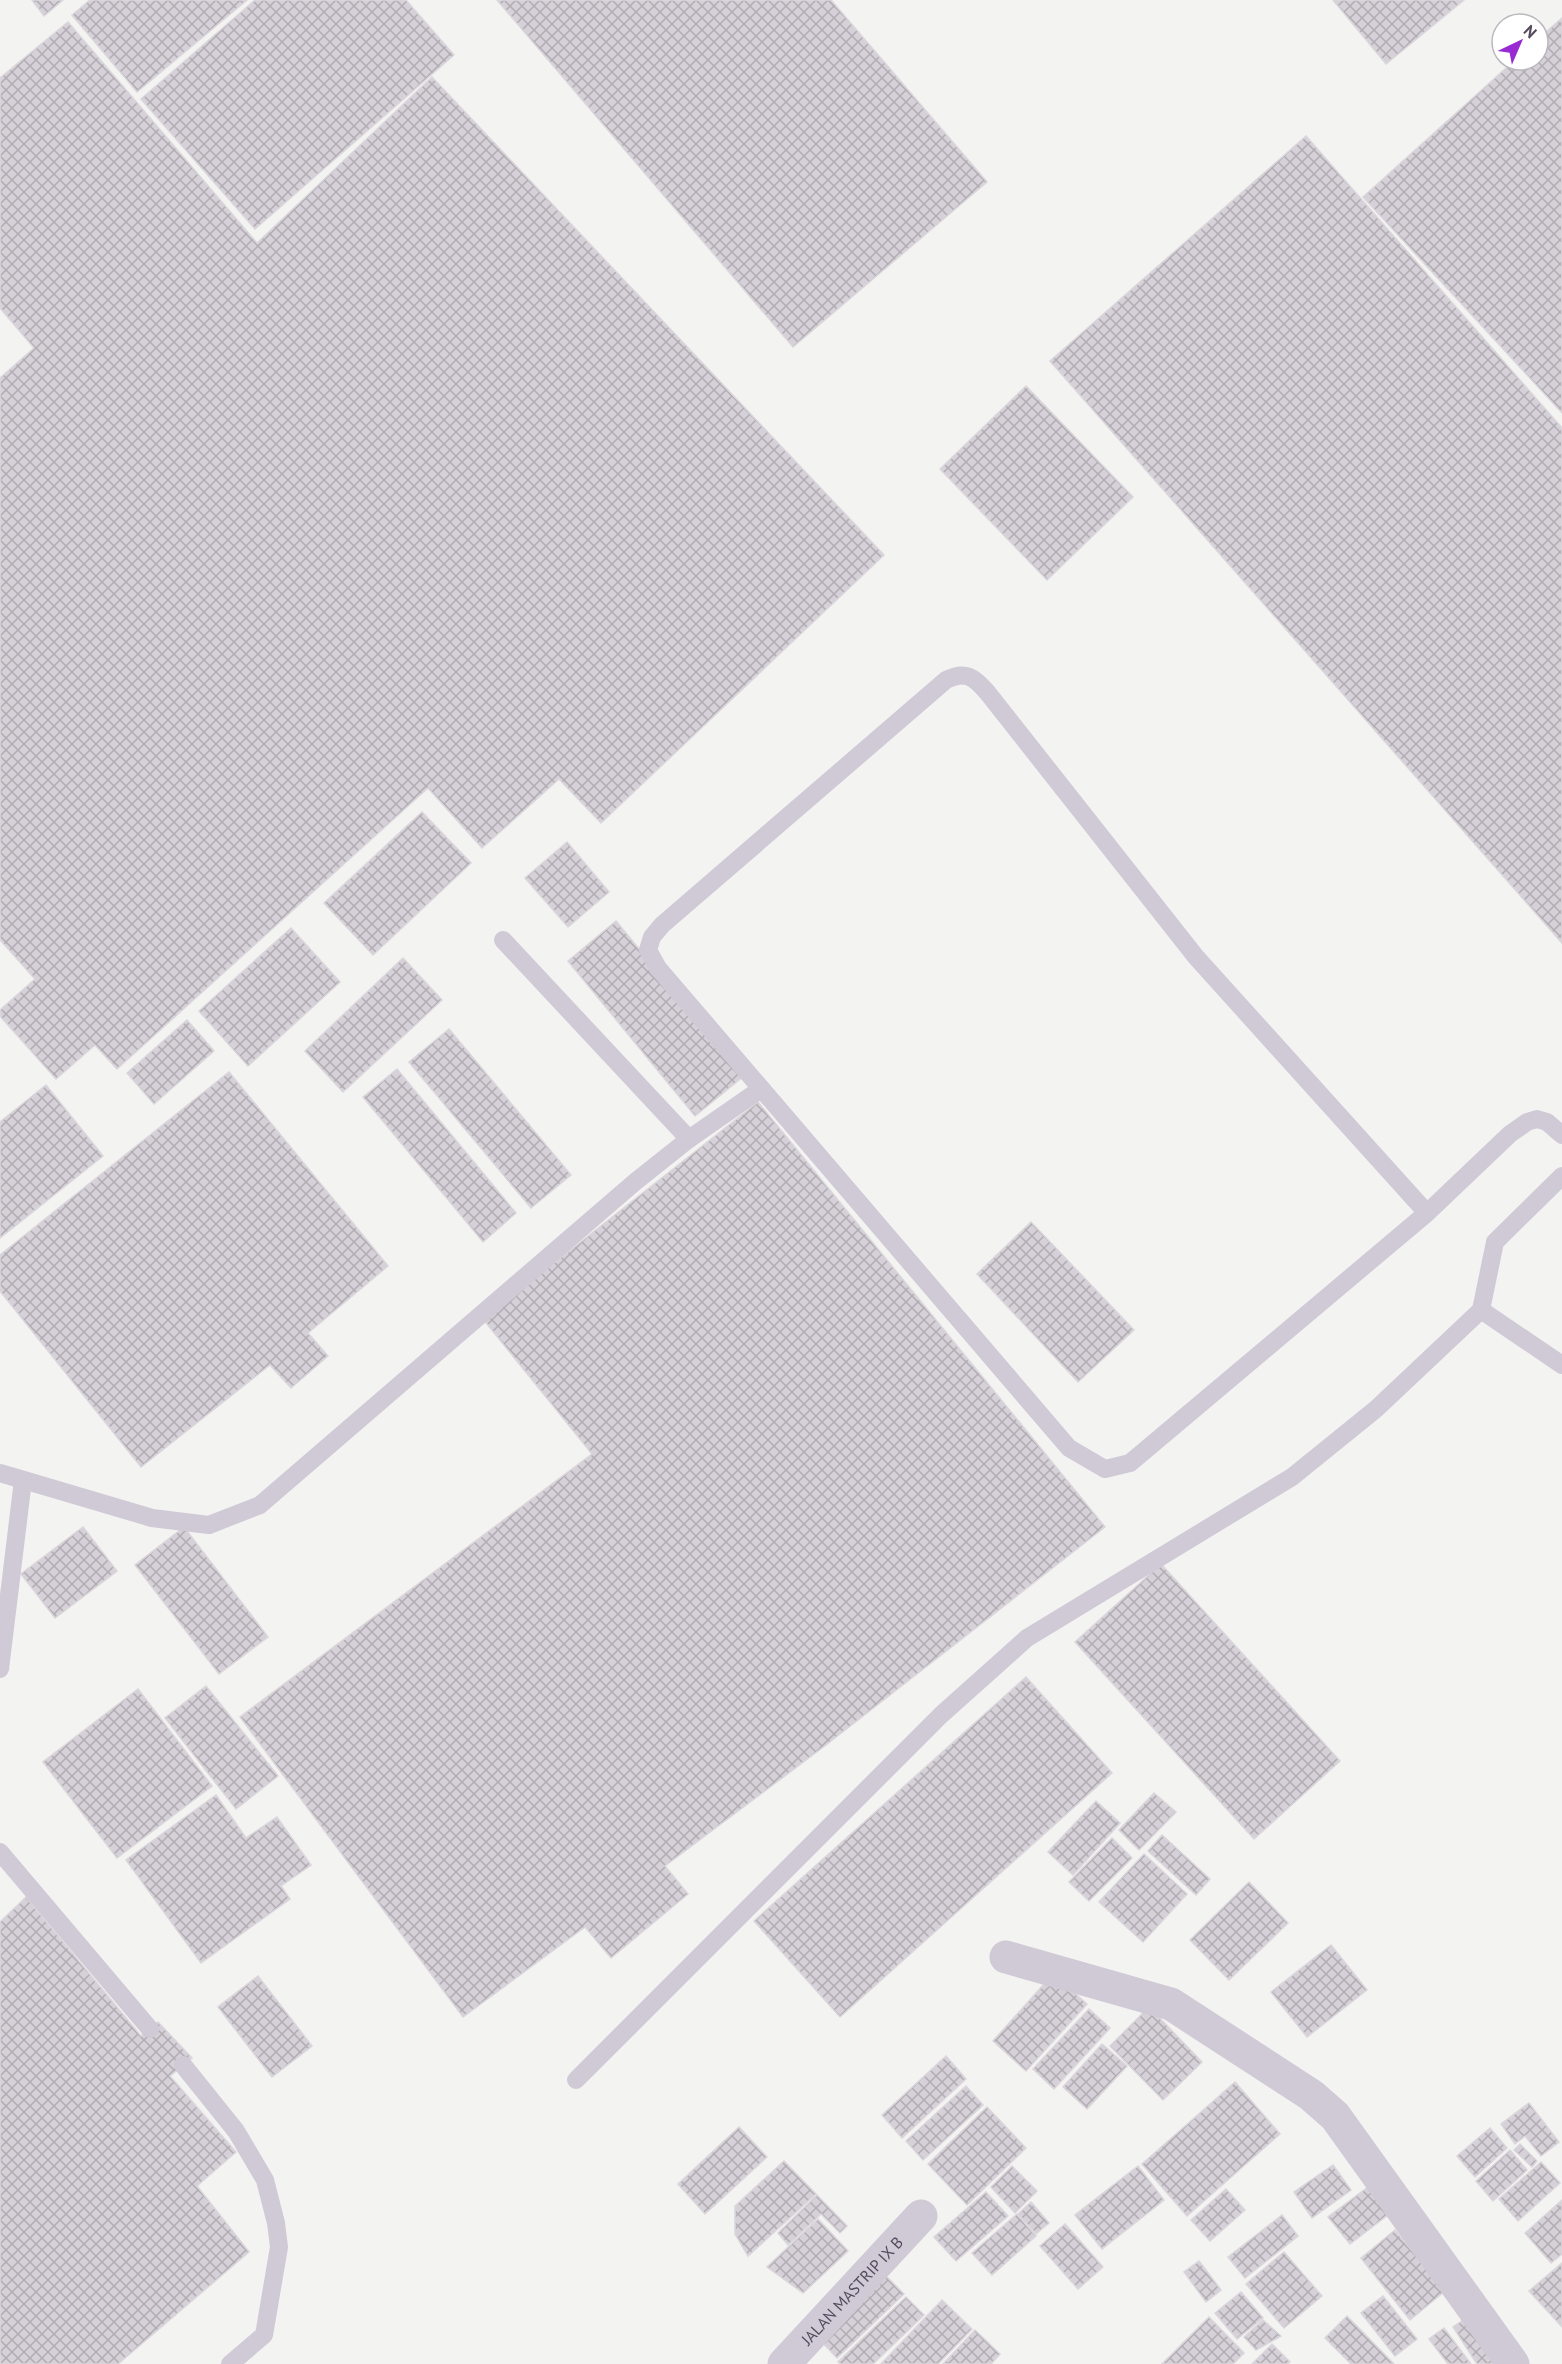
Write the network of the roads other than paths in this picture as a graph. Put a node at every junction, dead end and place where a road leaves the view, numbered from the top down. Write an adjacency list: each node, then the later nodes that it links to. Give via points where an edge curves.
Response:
1 (503, 940): 4 (lane)
2 (761, 1089): 4 (lane); 6 (lane, via 1069,1448 1105,1469 1130,1463); 6 (lane, via 658,968 648,950 652,937 946,680 957,674 967,675 987,692 1196,957)
3 (1562, 1135): 6 (lane, via 1547,1122 1527,1122)
4 (689, 1139): 10 (lane, via 260,1505 209,1525 198,1524 152,1518)
5 (1562, 1176): 7 (lane, via 1495,1242)
6 (1426, 1213)
7 (1481, 1310): 8 (lane); 16 (lane, via 1376,1409 1292,1477 1027,1638 941,1715)
8 (1562, 1365)
9 (0, 1473): 10 (lane)
10 (23, 1480): 11 (lane)
11 (0, 1669)
12 (0, 1852): 14 (lane)
13 (1006, 1957): 20 (street, via 1171,2004 1311,2095 1335,2116)
14 (150, 2029)
15 (183, 2065): 18 (lane, via 242,2140 265,2181 276,2223 279,2247 264,2334)
16 (576, 2080)
17 (921, 2216): 19 (street, JALAN MASTRIP IX B)
18 (230, 2364)
19 (784, 2364)
20 (1513, 2364)

